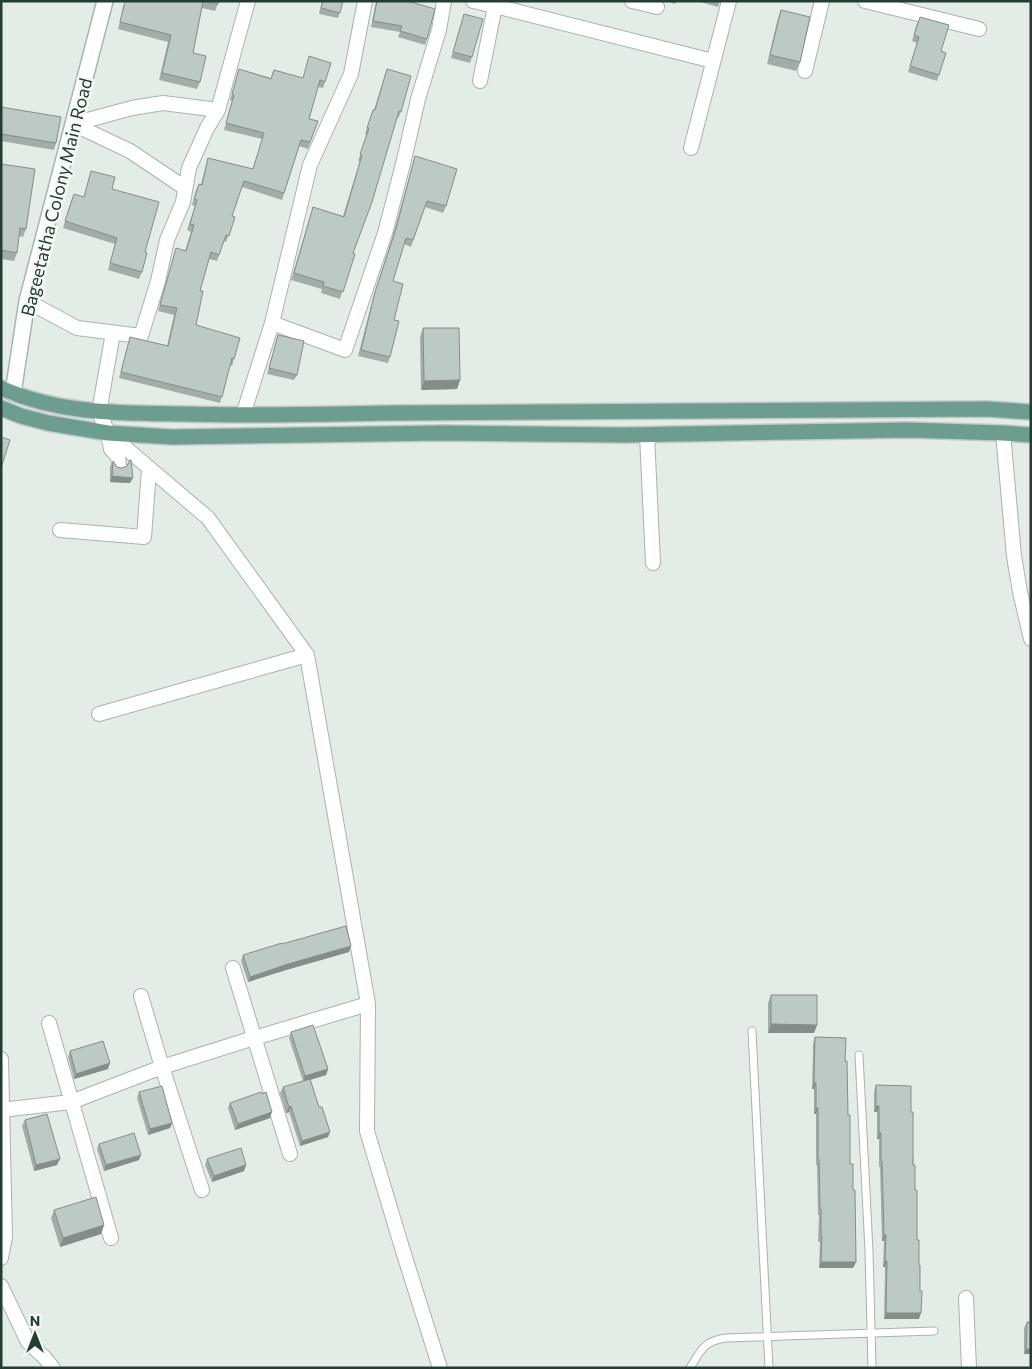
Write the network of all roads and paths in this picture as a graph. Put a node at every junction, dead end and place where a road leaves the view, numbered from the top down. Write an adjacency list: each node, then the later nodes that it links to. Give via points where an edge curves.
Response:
1 (105, 1): 17 (street, Bageetatha Colony Main Road)
2 (248, 1): 16 (street)
3 (365, 1): 21 (street, via 351,74 310,165)
4 (444, 1): 21 (street, via 385,233 345,350)
5 (473, 1): 10 (street)
6 (632, 1): 11 (street)
7 (729, 1): 13 (street)
8 (822, 1): 14 (street)
9 (865, 1): 12 (street)
10 (494, 6): 13 (street); 15 (street)
11 (657, 7)
12 (979, 29)
13 (714, 62): 18 (street)
14 (805, 71)
15 (480, 81)
16 (218, 110): 17 (street, via 163,103); 19 (street, via 189,168)
17 (73, 124): 19 (street, via 130,151); 20 (street, Bageetatha Colony Main Road)
18 (691, 148)
19 (185, 188): 22 (street, via 141,336)
20 (27, 301): 22 (street, via 77,328); 23 (street, Bageetatha Colony Main Road)
21 (272, 323): 27 (street)
22 (113, 333): 25 (street)
23 (7, 391): 25 (main road, via 51,405)
24 (1, 408): 28 (main road, via 48,423)
25 (99, 412): 27 (main road); 28 (street)
26 (1031, 412): 27 (main road, via 987,409 666,410)
27 (243, 415)
28 (108, 433): 30 (main road, via 172,436); 32 (street); 33 (street)
29 (1003, 433): 30 (main road, via 907,430); 31 (main road); 36 (street, via 1014,556)
30 (647, 435): 35 (street)
31 (1031, 435)
32 (119, 465)
33 (149, 469): 34 (street, via 144,537); 37 (street, via 208,518)
34 (60, 530)
35 (653, 563)
36 (1031, 639)
37 (306, 654): 38 (street); 41 (street)
38 (99, 714)
39 (232, 968): 44 (street)
40 (142, 996): 47 (street)
41 (368, 1004): 44 (street); 60 (street, via 367,1131)
42 (49, 1023): 48 (street)
43 (752, 1031): 58 (lane)
44 (254, 1038): 47 (street); 50 (street)
45 (859, 1055): 57 (lane)
46 (2, 1059): 49 (street)
47 (162, 1067): 48 (street); 51 (street)
48 (72, 1102): 49 (street); 52 (street)
49 (2, 1110): 53 (street, via 5,1237)
50 (290, 1154)
51 (202, 1190)
52 (111, 1238)
53 (1, 1258)
54 (1, 1286): 59 (street, via 28,1342)
55 (966, 1298): 64 (street)
56 (934, 1331): 57 (lane)
57 (872, 1333): 58 (lane); 63 (lane)
58 (768, 1336): 61 (lane, via 715,1339 705,1345); 62 (lane)
59 (53, 1368)
60 (440, 1368)
61 (690, 1368)
62 (769, 1368)
63 (872, 1368)
64 (969, 1368)

